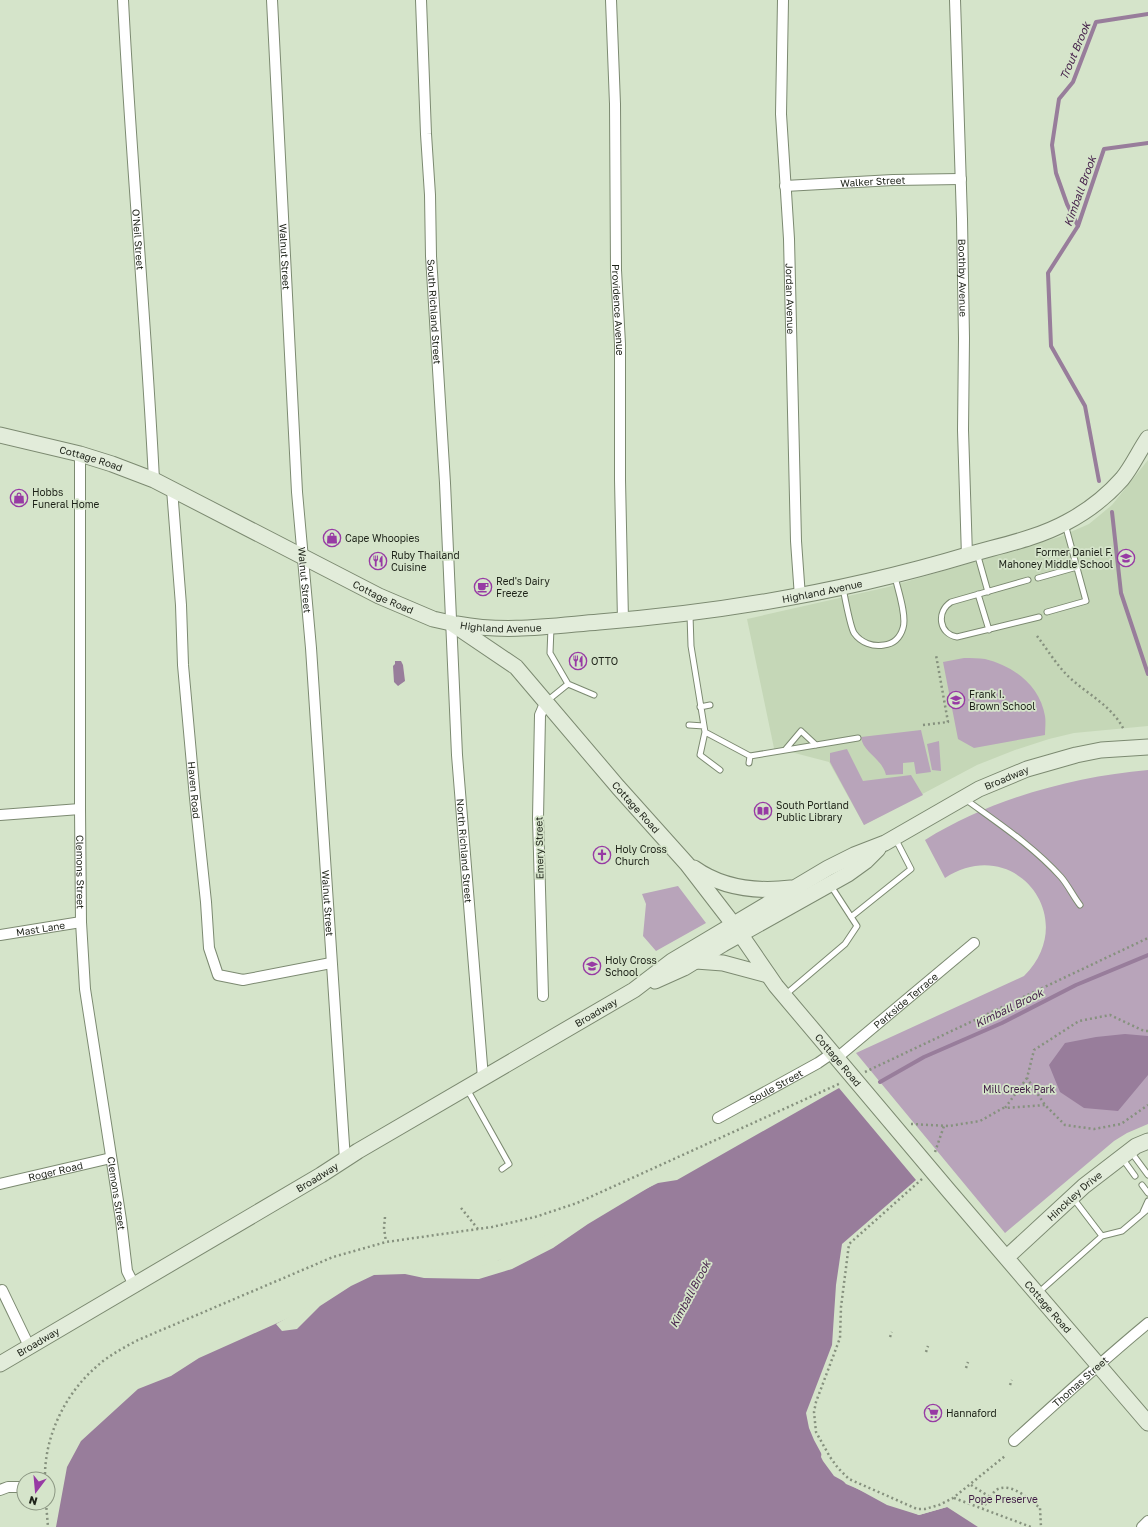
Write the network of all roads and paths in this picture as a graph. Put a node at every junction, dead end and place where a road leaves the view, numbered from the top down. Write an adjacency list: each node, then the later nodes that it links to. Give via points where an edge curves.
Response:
1 (122, 0): 12 (street, O'Neil Street)
2 (272, 0): 16 (street, Walnut Street)
3 (421, 0): 29 (street, South Richland Street, via 431,256)
4 (612, 0): 28 (street, Providence Avenue)
5 (783, 0): 8 (street, Jordan Avenue, via 781,114)
6 (955, 0): 7 (street, Boothby Avenue)
7 (961, 179): 8 (street, Walker Street); 15 (street, Boothby Avenue, via 963,430)
8 (785, 186): 24 (street, Jordan Avenue, via 789,239 796,541)
9 (0, 435): 11 (street, Cottage Road)
10 (1148, 438): 14 (street, Highland Avenue, via 1123,478 1103,499)
11 (80, 454): 12 (street, Cottage Road); 51 (street, Clemons Street)
12 (154, 480): 13 (street, Cottage Road)
13 (172, 489): 16 (street, Cottage Road); 65 (street, Haven Road, via 194,798 209,948 218,975 243,980)
14 (1065, 523): 15 (street, Highland Avenue); 17 (lane)
15 (972, 554): 18 (street, Highland Avenue); 22 (lane)
16 (302, 557): 29 (street, Cottage Road, via 379,596 433,619); 65 (street, Walnut Street, via 311,648)
17 (1077, 567): 19 (lane); 25 (lane, via 1086,601)
18 (895, 576): 21 (street, Highland Avenue); 21 (lane, via 904,615 904,627 898,639 890,644 877,646 865,643 854,633)
19 (1038, 578)
20 (1028, 580): 22 (lane)
21 (842, 588): 24 (street, Highland Avenue)
22 (988, 592): 23 (lane)
23 (978, 594): 31 (lane); 31 (lane, via 945,606 940,619 942,626 951,636 957,637)
24 (800, 597): 26 (street, Highland Avenue)
25 (1048, 612)
26 (690, 614): 28 (street, Highland Avenue); 38 (lane, via 691,646)
27 (1039, 617): 31 (lane)
28 (623, 620): 30 (street, Highland Avenue)
29 (451, 623): 30 (street, Highland Avenue, via 479,628 520,629); 36 (street, Cottage Road, via 516,667); 73 (street, North Richland Street, via 457,755)
30 (551, 626): 34 (lane, via 550,653)
31 (989, 630)
32 (1037, 636): 42 (path, via 1066,675 1101,702)
33 (936, 655): 40 (path, via 948,722)
34 (568, 684): 35 (lane); 36 (lane)
35 (594, 695)
36 (546, 701): 54 (street, Cottage Road); 68 (street, Emery Street, via 540,715 538,818)
37 (710, 705): 38 (lane)
38 (700, 707): 41 (lane)
39 (689, 725): 41 (lane)
40 (923, 726)
41 (704, 729): 47 (lane); 49 (lane, via 700,755)
42 (1124, 730)
43 (858, 738): 44 (lane)
44 (816, 745): 46 (lane); 46 (lane, via 801,730)
45 (1146, 748): 50 (street, Broadway, via 1100,750 1052,761 1003,778)
46 (785, 750): 47 (lane)
47 (750, 756): 48 (lane)
48 (750, 764)
49 (720, 770)
50 (963, 798): 53 (street, Broadway); 57 (lane, via 1043,859 1062,878)
51 (80, 809): 52 (street); 59 (street, Clemons Street)
52 (0, 815)
53 (890, 840): 55 (street, Broadway, via 866,861); 56 (street, Broadway, via 854,855); 58 (lane, via 911,869)
54 (687, 864): 56 (street, via 702,874 732,886 761,890); 60 (street, Cottage Road)
55 (830, 884): 58 (lane); 60 (street, Broadway)
56 (796, 887): 60 (street, Broadway)
57 (1080, 905)
58 (851, 917): 69 (lane, via 857,926 845,944)
59 (81, 922): 61 (street, Mast Lane); 86 (street, Clemons Street, via 86,996)
60 (737, 930): 64 (street, Broadway, via 723,944); 66 (street, Cottage Road); 67 (street, Broadway, via 672,961)
61 (0, 935)
62 (1148, 938): 72 (path)
63 (974, 943): 71 (street, Parkside Terrace)
64 (696, 961): 66 (street, via 723,963); 67 (street, Broadway)
65 (331, 963): 87 (street, Walnut Street)
66 (768, 975): 69 (street, Cottage Road)
67 (634, 990): 73 (street, Broadway)
68 (543, 996)
69 (785, 996): 71 (street, Cottage Road)
70 (1148, 1031): 74 (path, via 1110,1015 1079,1021 1034,1050)
71 (836, 1055): 80 (street, Soule Street); 104 (street, Cottage Road)
72 (865, 1072)
73 (483, 1078): 76 (street, Broadway)
74 (1027, 1078): 77 (path); 79 (path)
75 (842, 1082): 101 (path, via 577,1203 535,1217)
76 (467, 1088): 87 (street, Broadway); 88 (lane, via 509,1164)
77 (1045, 1105): 78 (path, via 1065,1125 1094,1129 1121,1124); 79 (path)
78 (1148, 1105)
79 (1006, 1107): 82 (path, via 980,1120)
80 (718, 1118)
81 (911, 1124): 82 (path)
82 (944, 1126): 84 (path)
83 (1148, 1141): 85 (street, Hinckley Drive)
84 (935, 1152)
85 (1125, 1153): 89 (lane); 90 (lane); 95 (street, Hinckley Drive)
86 (111, 1158): 92 (street, Roger Road); 105 (street, Clemons Street, via 127,1271)
87 (345, 1160): 105 (street, Broadway)
88 (502, 1169)
89 (1148, 1175)
90 (1135, 1176)
91 (923, 1179): 128 (path, via 849,1244 840,1338 814,1412 816,1432 830,1457 849,1479 921,1509 938,1506)
92 (0, 1184)
93 (1142, 1185): 94 (lane)
94 (1148, 1193)
95 (1072, 1197): 102 (lane); 104 (street, Hinckley Drive)
96 (1148, 1201): 99 (lane)
97 (460, 1208): 101 (path)
98 (1148, 1209): 99 (lane)
99 (1142, 1213): 102 (lane, via 1122,1231)
100 (384, 1217): 103 (path)
101 (479, 1229): 103 (path)
102 (1102, 1236): 107 (lane)
103 (386, 1242): 123 (path, via 333,1257 167,1327 112,1355 80,1382 68,1399 56,1423 47,1451)
104 (1007, 1257): 107 (street, Cottage Road)
105 (134, 1285): 111 (street, Broadway)
106 (0, 1292): 111 (street, via 2,1290)
107 (1038, 1294): 116 (street, Cottage Road)
108 (1148, 1323): 116 (street, Thomas Street)
109 (892, 1332): 110 (path)
110 (890, 1338)
111 (29, 1346): 115 (street, Broadway)
112 (928, 1346): 113 (path)
113 (926, 1352)
114 (968, 1362): 117 (path)
115 (0, 1364)
116 (1098, 1365): 120 (street, Cottage Road); 121 (street, Thomas Street)
117 (966, 1368)
118 (1012, 1380): 119 (path)
119 (1010, 1385)
120 (1148, 1423)
121 (1014, 1441)
122 (1005, 1456): 124 (path)
123 (46, 1471)
124 (971, 1484): 127 (path); 128 (path)
125 (16, 1487): 126 (street)
126 (0, 1490)
127 (990, 1497): 129 (path); 134 (path, via 996,1490 1006,1488 1019,1491 1040,1508)
128 (953, 1498): 129 (path)
129 (983, 1508): 133 (path)
130 (47, 1511): 132 (path)
131 (1148, 1522): 135 (street)
132 (48, 1527)
133 (1031, 1527)
134 (1041, 1527)
135 (1142, 1527)

